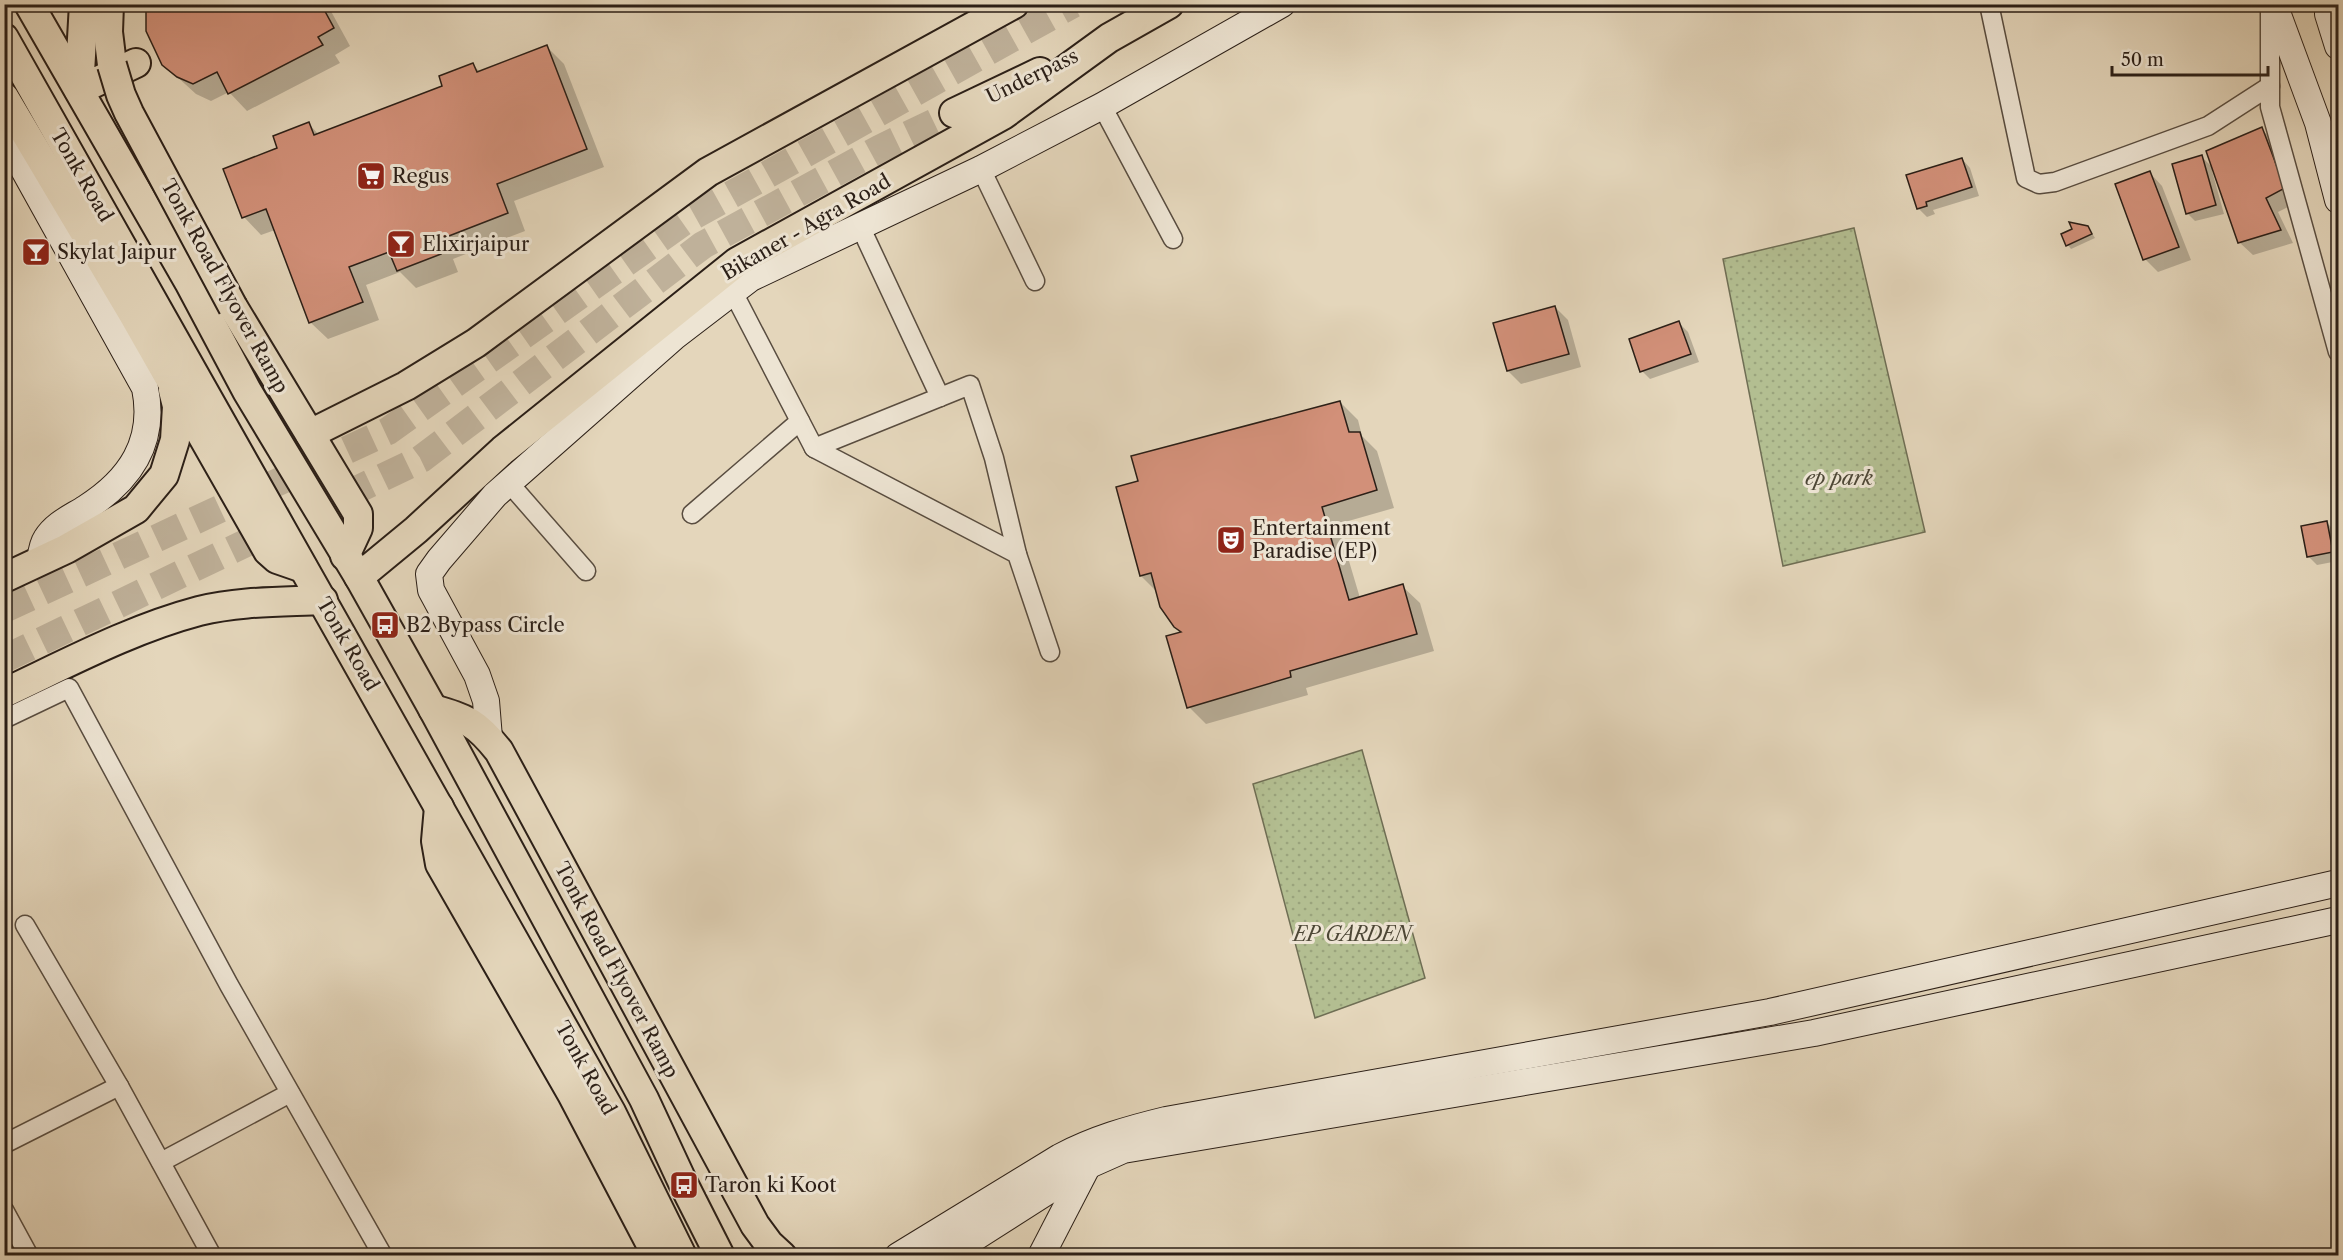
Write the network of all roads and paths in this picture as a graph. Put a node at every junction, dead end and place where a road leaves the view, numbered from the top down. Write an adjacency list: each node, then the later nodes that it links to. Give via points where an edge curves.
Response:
1 (29, 4): 15 (main road, Tonk Road)
2 (84, 4): 15 (main road)
3 (109, 4): 30 (main road, Tonk Road Flyover Ramp, bridge, via 112,65 121,95 233,307)
4 (1014, 4): 30 (main road, via 708,172 476,343 406,386)
5 (1169, 4): 11 (main road, Bikaner - Agra Road)
6 (1281, 4): 17 (street)
7 (1989, 4): 14 (street, via 2026,177 2039,184 2055,182 2208,126)
8 (2272, 4): 14 (street); 21 (street, via 2318,123)
9 (2329, 4): 12 (street, via 2328,14)
10 (4, 38): 37 (main road, Tonk Road)
11 (1109, 38): 18 (main road, Underpass); 36 (main road, Bikaner - Agra Road, via 1003,115 737,262 503,450 416,530)
12 (2338, 46)
13 (136, 63): 15 (main road)
14 (2270, 86): 26 (street, via 2270,107)
15 (79, 90): 36 (main road, Tonk Road, via 247,391)
16 (4, 97): 27 (main road)
17 (1102, 106): 20 (street); 23 (street)
18 (954, 113)
19 (4, 134): 35 (street, via 145,388 148,405 143,443 129,471 99,500 51,531 44,541)
20 (981, 169): 22 (street); 24 (street)
21 (2338, 200)
22 (860, 226): 25 (street, via 751,278); 28 (street)
23 (1173, 239)
24 (1035, 281)
25 (733, 292): 29 (street); 32 (street, via 674,337)
26 (2338, 352)
27 (170, 378): 35 (main road, via 177,406 175,440 165,475 136,509); 37 (main road, via 268,551 285,563)
28 (940, 397): 31 (street); 34 (street, via 970,385 994,458)
29 (800, 421): 31 (street); 33 (street)
30 (310, 434): 36 (main road, Tonk Road Flyover Ramp, via 358,514)
31 (814, 448): 34 (street)
32 (509, 483): 38 (street); 45 (street, via 429,574 431,590 477,675 486,701)
33 (692, 514)
34 (1017, 554): 41 (street)
35 (40, 561): 39 (main road)
36 (352, 566): 43 (main road, Tonk Road)
37 (303, 568): 40 (main road, Tonk Road)
38 (586, 571)
39 (4, 578)
40 (323, 600): 42 (main road, via 211,609 147,627); 46 (main road, Tonk Road)
41 (1050, 652)
42 (4, 693)
43 (432, 709): 45 (main road, Tonk Road Flyover Ramp, via 466,718); 61 (main road, Tonk Road, via 644,1098)
44 (4, 719): 51 (street, via 69,688)
45 (489, 738): 62 (main road, Tonk Road Flyover Ramp, via 516,780 755,1225)
46 (439, 807): 59 (main road, via 436,841 440,864 572,1094); 60 (main road, Tonk Road, via 611,1112)
47 (2338, 883): 63 (street, via 1770,1012 1121,1131 1060,1157)
48 (2338, 920): 54 (street, via 1814,1034 1123,1150)
49 (25, 925): 50 (street)
50 (119, 1086): 52 (street); 53 (street)
51 (290, 1093): 53 (street); 58 (street)
52 (4, 1144)
53 (161, 1162): 57 (street)
54 (1087, 1166): 64 (street); 65 (street)
55 (4, 1210): 56 (street)
56 (29, 1256)
57 (212, 1256)
58 (383, 1256)
59 (657, 1256)
60 (682, 1256)
61 (720, 1256)
62 (782, 1256)
63 (898, 1256)
64 (946, 1256)
65 (1041, 1256)

